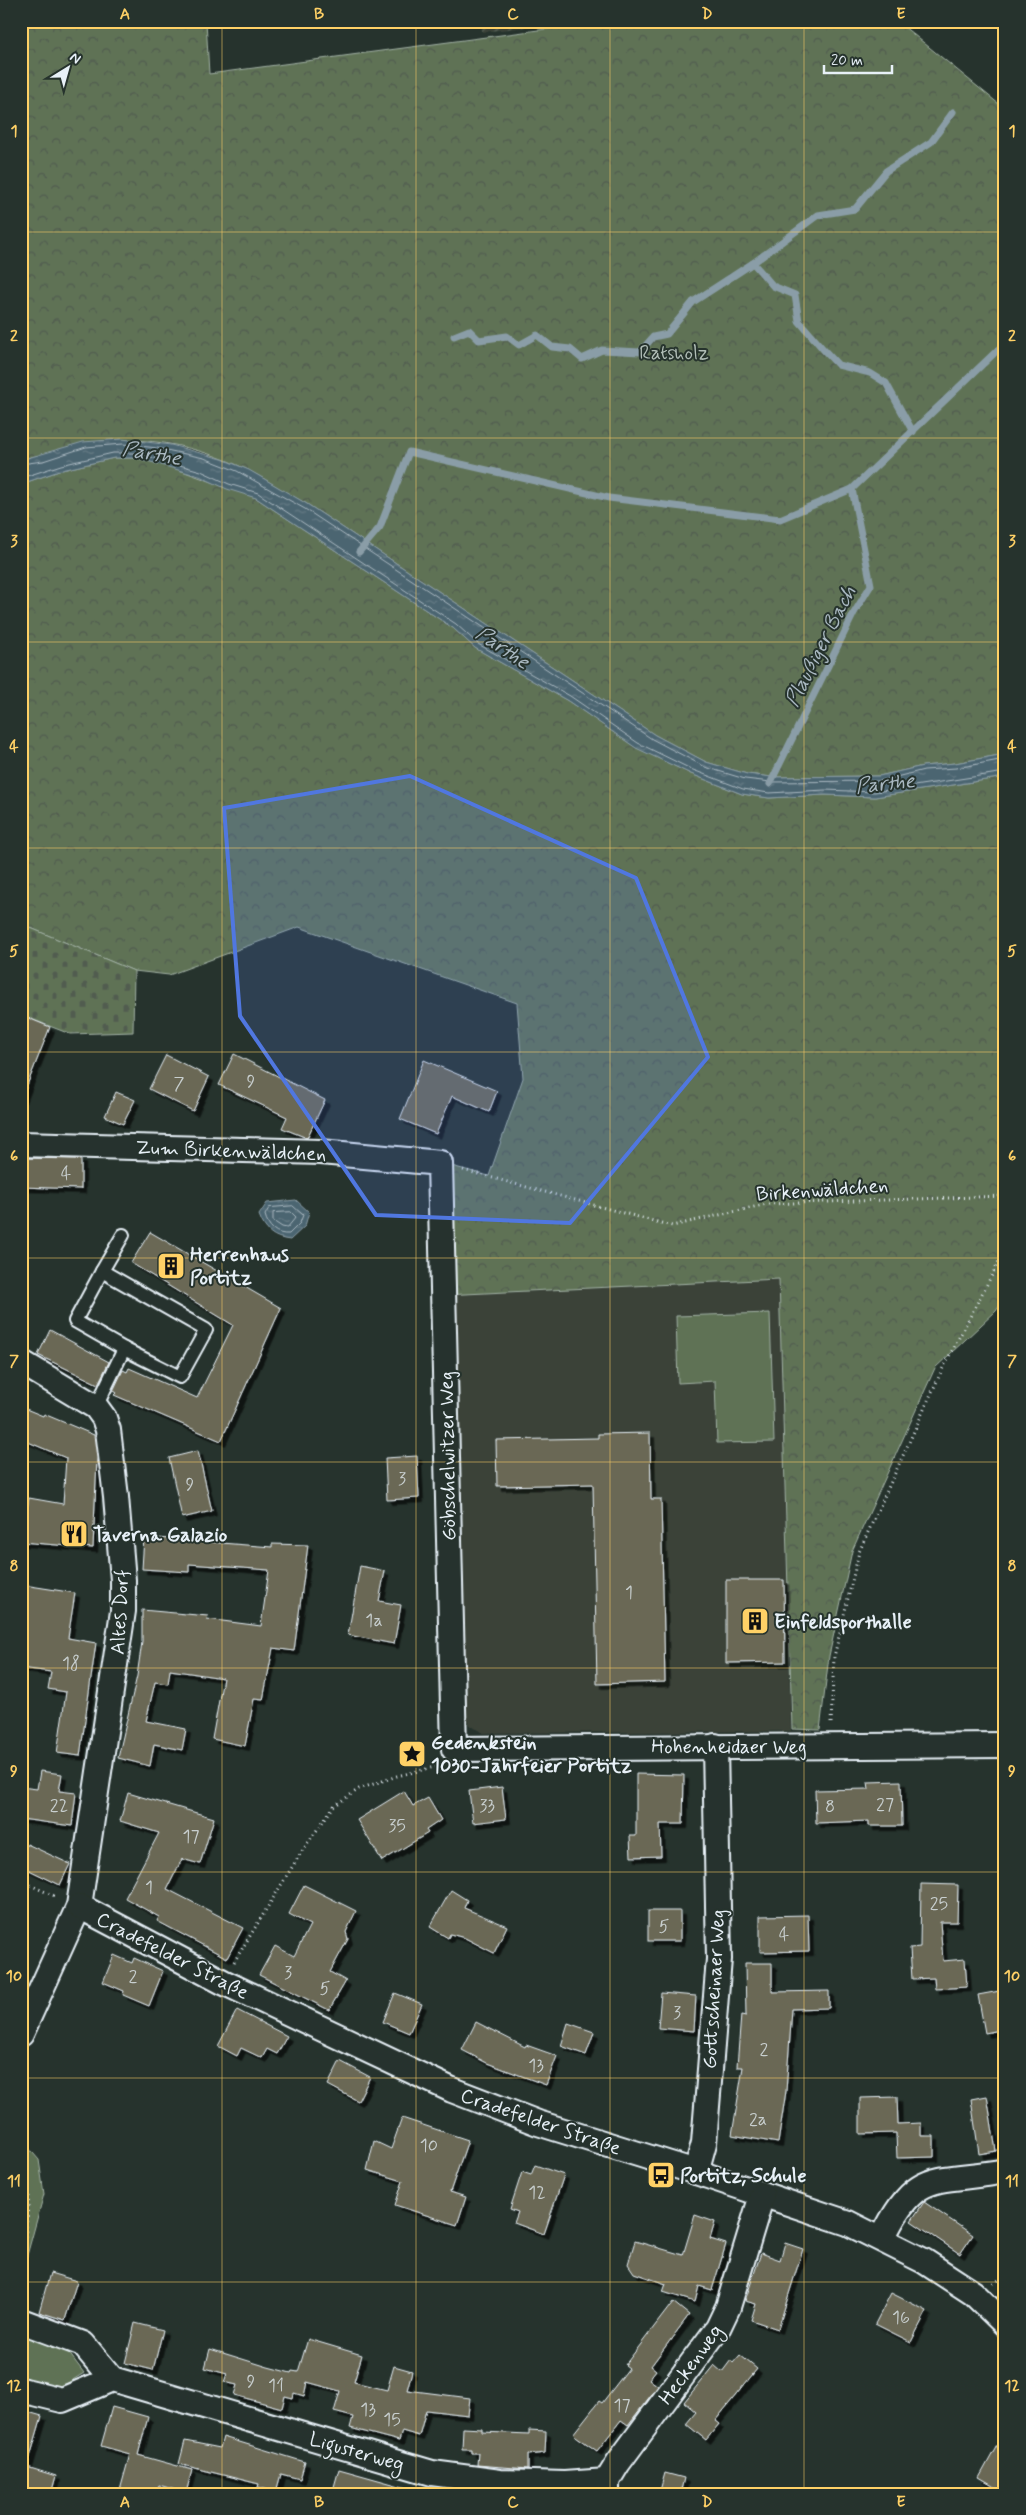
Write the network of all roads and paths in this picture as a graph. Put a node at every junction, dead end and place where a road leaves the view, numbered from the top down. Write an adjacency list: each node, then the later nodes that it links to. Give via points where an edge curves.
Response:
1 (21, 1144): 2 (street, Zum Birkenwäldchen, via 321,1152)
2 (440, 1164): 3 (path, Birkenwäldchen, via 672,1226 767,1204); 13 (street, Göbschelwitzer Weg)
3 (1005, 1196)
4 (123, 1235): 6 (lane)
5 (1005, 1250): 10 (path, via 942,1370 859,1552 834,1656)
6 (102, 1271): 7 (lane, via 76,1321); 7 (lane, via 206,1330 180,1377)
7 (124, 1349): 9 (lane)
8 (21, 1362): 9 (street)
9 (96, 1407): 15 (street, Altes Dorf, via 108,1430 117,1506 123,1611)
10 (830, 1745): 11 (street, Hohenheidaer Weg); 12 (street, Hohenheidaer Weg)
11 (1005, 1745)
12 (715, 1746): 13 (street, Hohenheidaer Weg); 19 (street, Gottscheinaer Weg, via 719,1959 704,2143)
13 (454, 1749): 16 (path, via 440,1766 359,1789 334,1806 297,1858)
14 (21, 1881): 15 (path)
15 (79, 1906): 16 (street, Cradefelder Straße); 17 (street, Altes Dorf)
16 (223, 1982): 19 (street, Cradefelder Straße, via 452,2090 538,2123)
17 (21, 2034)
18 (21, 2167): 23 (path, via 29,2195)
19 (696, 2172): 21 (street, Cradefelder Straße)
20 (1005, 2172): 22 (street, via 931,2181 918,2187 905,2199)
21 (762, 2195): 22 (street, Cradefelder Straße, via 848,2222); 28 (street, Heckenweg, via 728,2307 718,2328 618,2463)
22 (882, 2239): 25 (street, Cradefelder Straße, via 924,2261 972,2293)
23 (21, 2283)
24 (21, 2321): 26 (street, via 84,2344)
25 (1005, 2324)
26 (112, 2379): 27 (street, via 62,2400); 28 (street, Ligusterweg, via 432,2472 500,2482)
27 (21, 2390)
28 (607, 2487)

